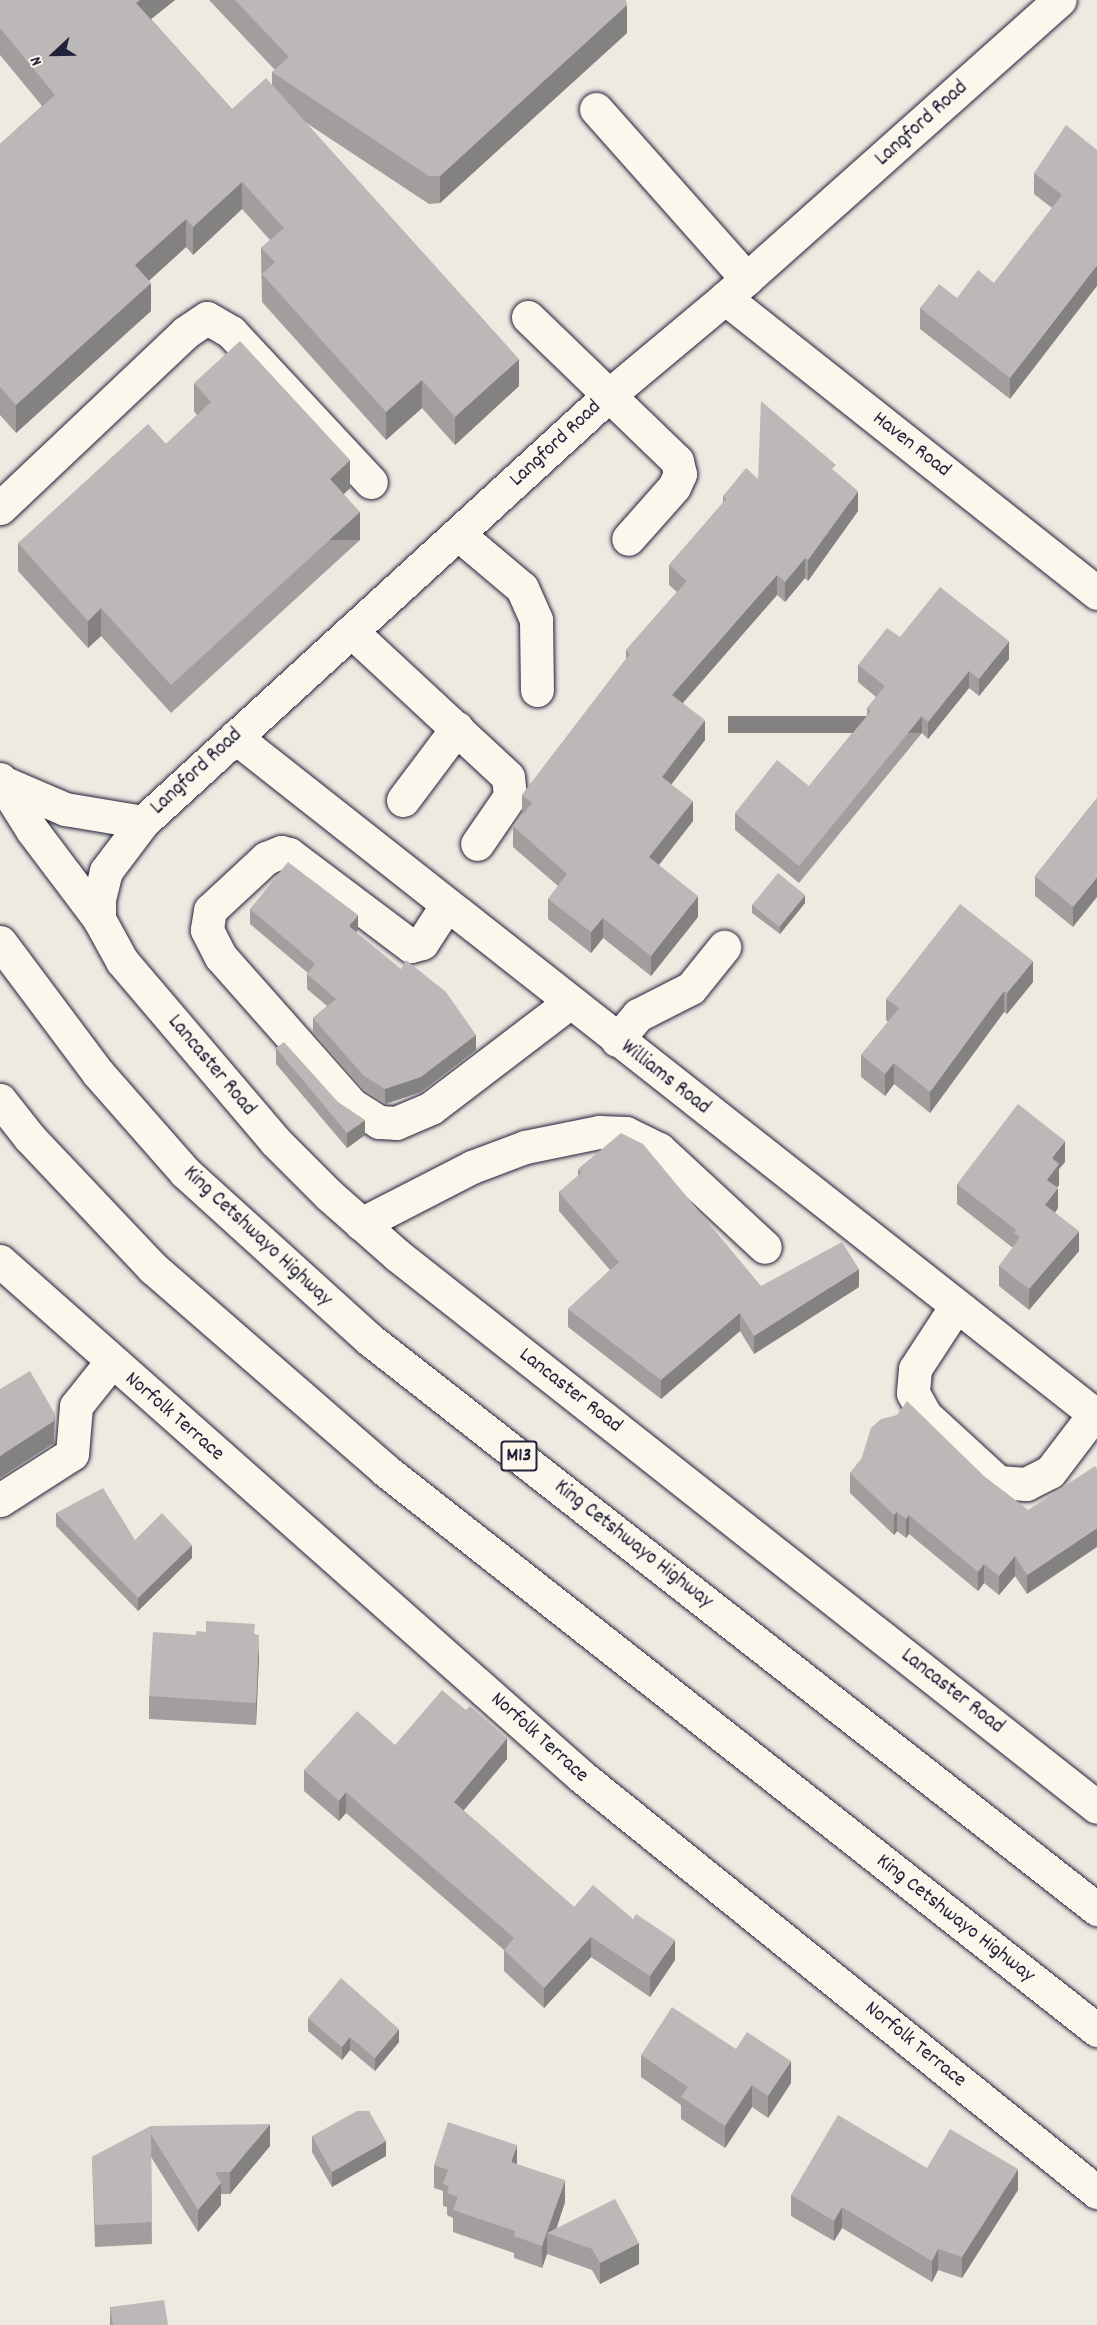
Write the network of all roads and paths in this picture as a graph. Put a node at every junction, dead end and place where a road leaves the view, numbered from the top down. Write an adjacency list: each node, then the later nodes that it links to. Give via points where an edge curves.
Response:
1 (1050, 3): 3 (main road, Langford Road)
2 (605, 119): 3 (main road, Haven Road, via 690,216)
3 (736, 288): 5 (main road, Langford Road); 10 (main road, Haven Road)
4 (528, 317): 5 (main road)
5 (609, 395): 8 (main road, Langford Road); 9 (main road, via 677,461 680,474 674,487)
6 (371, 482): 7 (main road, via 231,332 207,318 186,332)
7 (0, 508)
8 (458, 534): 11 (main road, Langford Road); 12 (main road, via 522,588 537,627)
9 (628, 539)
10 (1097, 593)
11 (351, 631): 13 (main road); 14 (main road, Langford Road)
12 (537, 690)
13 (457, 728): 16 (main road); 18 (main road, via 498,765 511,783 510,796)
14 (235, 737): 17 (main road, Langford Road); 19 (main road, Williams Road)
15 (1, 780): 17 (main road, via 65,809); 20 (main road, Lancaster Road, via 32,830)
16 (403, 800)
17 (143, 822): 20 (main road, Langford Road, via 106,871)
18 (477, 844)
19 (446, 906): 23 (main road, Williams Road); 23 (main road, via 422,943 411,946 289,854 281,852 266,858 210,910 207,930 221,957 352,1105 380,1122 396,1123 431,1108)
20 (99, 920): 26 (main road, Lancaster Road, via 122,961 275,1141)
21 (0, 942): 34 (main road, King Cetshwayo Highway / M13, via 98,1072 185,1172 361,1332)
22 (724, 947): 24 (main road, via 691,988 638,1015)
23 (569, 1003): 24 (main road, Williams Road)
24 (617, 1040): 29 (main road, Williams Road)
25 (0, 1100): 35 (main road, King Cetshwayo Highway, via 30,1138 153,1268 376,1463)
26 (361, 1224): 27 (main road, via 472,1167 525,1147 579,1135 626,1133 659,1149); 33 (main road, Lancaster Road)
27 (765, 1247)
28 (0, 1261): 30 (main road, Norfolk Terrace)
29 (956, 1306): 31 (main road, Williams Road); 31 (main road, via 915,1369 913,1393 925,1415 998,1482 1026,1484 1050,1472)
30 (111, 1362): 32 (main road, via 76,1406 72,1454); 36 (main road, Norfolk Terrace, via 581,1776)
31 (1095, 1415)
32 (0, 1500)
33 (1097, 1807)
34 (1097, 1909)
35 (1097, 2030)
36 (1097, 2192)

